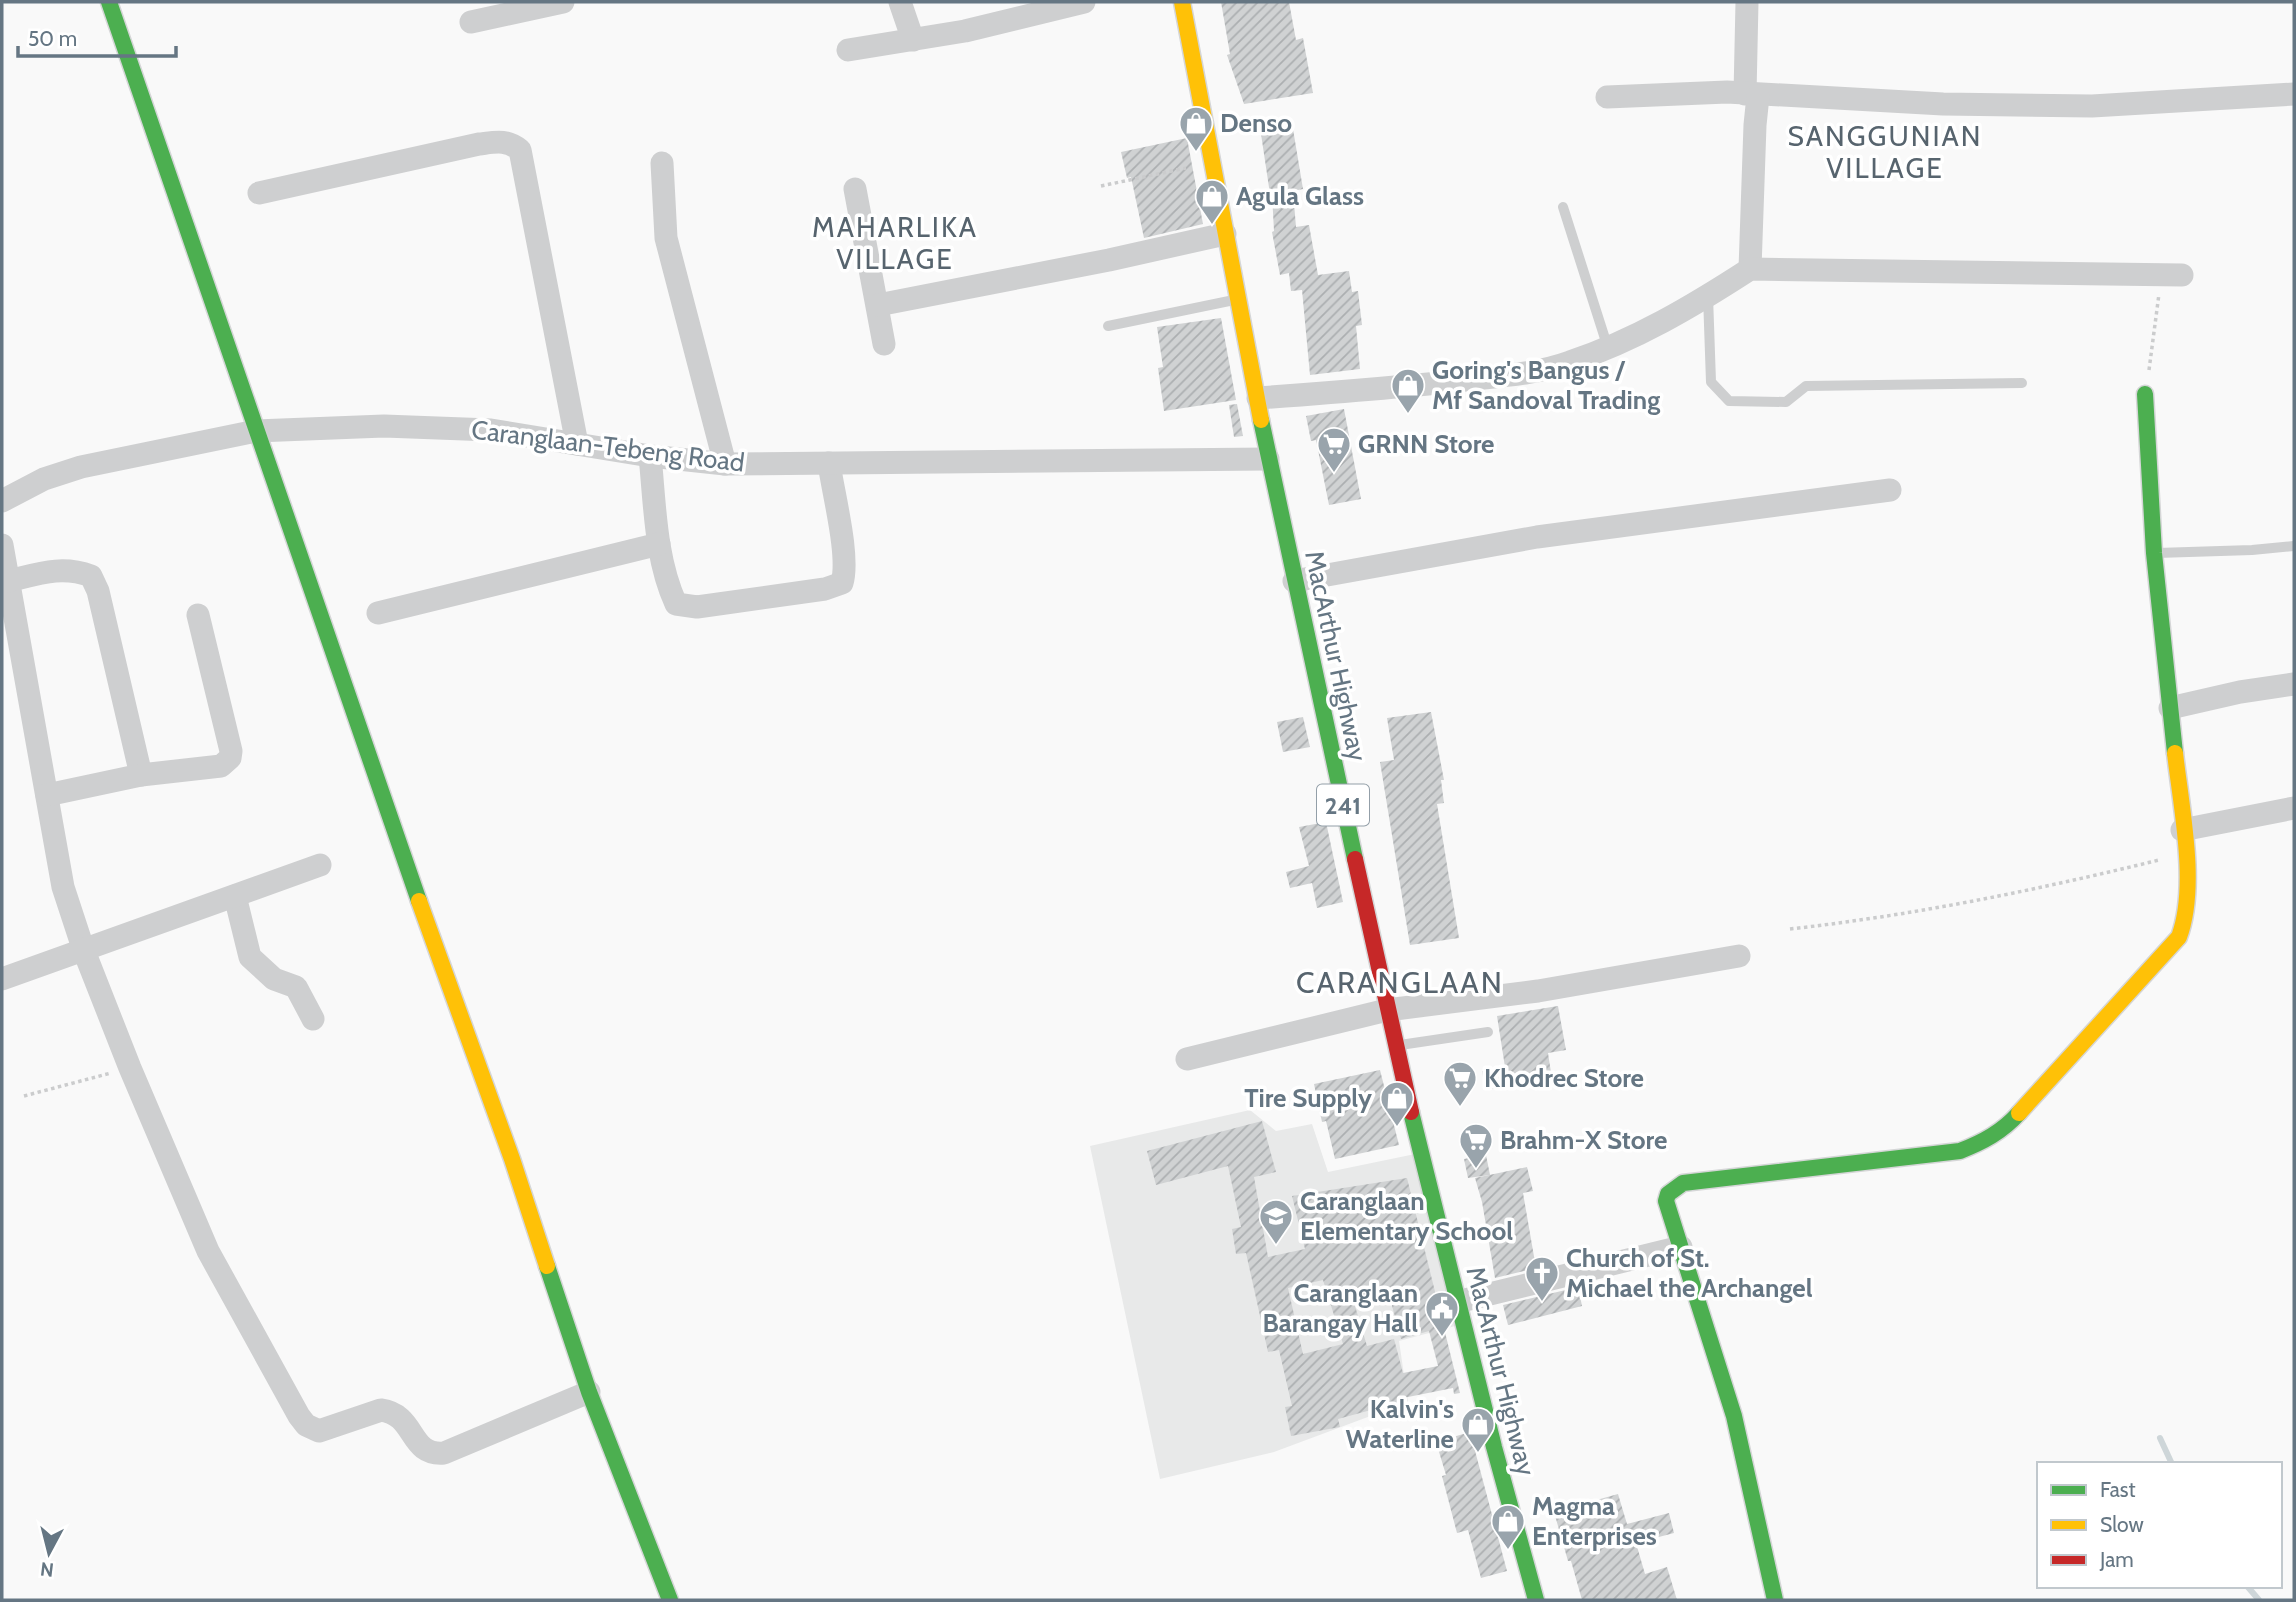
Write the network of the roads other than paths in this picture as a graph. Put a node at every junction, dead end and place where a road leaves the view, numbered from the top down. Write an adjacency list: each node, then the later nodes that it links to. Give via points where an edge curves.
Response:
1 (109, 2): 30 (street)
2 (564, 2): 8 (street)
3 (900, 2): 9 (street)
4 (1084, 2): 7 (street)
5 (1182, 2): 18 (street, MacArthur Highway / 241)
6 (1747, 2): 12 (street)
7 (1049, 6): 9 (street, via 965,31)
8 (471, 22)
9 (913, 40): 10 (street)
10 (848, 50)
11 (2294, 94): 12 (street, via 2092,106)
12 (1752, 95): 13 (street); 19 (street)
13 (1607, 97)
14 (662, 163): 35 (street, via 666,237)
15 (855, 190): 23 (street)
16 (259, 193): 31 (street, via 480,144 499,141 520,150)
17 (1563, 207): 26 (lane)
18 (1225, 234): 22 (street, MacArthur Highway / 241); 23 (street)
19 (1750, 269): 20 (street); 21 (street)
20 (2172, 275)
21 (1709, 296): 26 (street); 27 (lane, via 1711,382 1729,401 1786,402 1806,386)
22 (1237, 299): 24 (lane); 29 (street, MacArthur Highway / 241)
23 (878, 305): 25 (street)
24 (1108, 326)
25 (884, 344)
26 (1608, 348): 29 (street, via 1568,363 1509,375)
27 (2022, 383)
28 (2145, 394): 41 (street)
29 (1258, 398): 33 (street, MacArthur Highway / 241)
30 (256, 430): 31 (street, Caranglaan-Tebeng Road, via 384,426 491,430); 37 (street, Caranglaan-Tebeng Road, via 81,467 44,479); 64 (street)
31 (577, 444): 32 (street, Caranglaan-Tebeng Road)
32 (650, 456): 35 (street, Caranglaan-Tebeng Road); 38 (street)
33 (1268, 458): 34 (street, Caranglaan-Tebeng Road); 42 (street, MacArthur Highway / 241)
34 (829, 463): 35 (street, Caranglaan-Tebeng Road); 38 (street, via 844,556 842,583 697,607 676,604)
35 (725, 464)
36 (1890, 490): 42 (street, via 1537,537)
37 (2, 501)
38 (659, 544): 44 (street)
39 (2, 545): 43 (street)
40 (2294, 546): 41 (lane)
41 (2154, 553): 47 (street)
42 (1294, 580): 57 (street, MacArthur Highway / 241)
43 (8, 581): 48 (street, via 75,570 90,576 98,591); 49 (street)
44 (378, 613)
45 (198, 615): 48 (street, via 230,758 221,766)
46 (2294, 684): 47 (street)
47 (2170, 708): 51 (street)
48 (141, 775): 49 (street)
49 (47, 796): 54 (street, via 63,887)
50 (2294, 808): 51 (street)
51 (2182, 830): 62 (street, via 2189,904 2179,937 2009,1124 1986,1141 1960,1151 1683,1183 1665,1201)
52 (320, 865): 53 (street)
53 (235, 896): 54 (street); 58 (street, via 250,957 274,979 296,987)
54 (84, 951): 56 (street); 64 (street, via 208,1251 306,1425 326,1430 381,1410 390,1411 427,1451 444,1453)
55 (1739, 956): 57 (street, via 1538,991)
56 (2, 979)
57 (1387, 1010): 60 (street, MacArthur Highway / 241); 61 (street)
58 (313, 1019)
59 (1488, 1032): 60 (lane)
60 (1395, 1046): 63 (street, MacArthur Highway / 241)
61 (1187, 1059)
62 (1681, 1247): 63 (street); 67 (street, via 1734,1416)
63 (1457, 1302): 66 (street, MacArthur Highway / 241)
64 (589, 1392): 65 (street)
65 (670, 1600)
66 (1536, 1600)
67 (1775, 1600)

